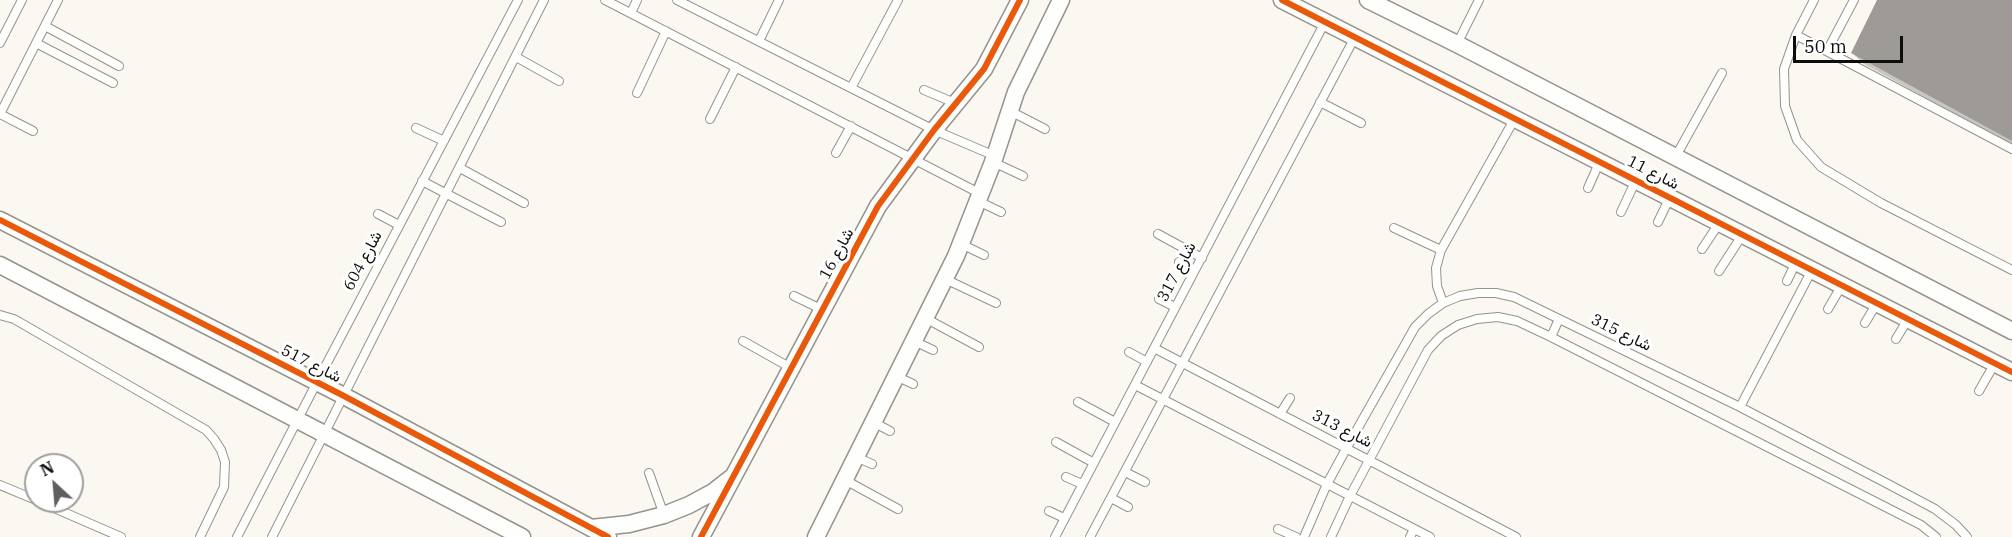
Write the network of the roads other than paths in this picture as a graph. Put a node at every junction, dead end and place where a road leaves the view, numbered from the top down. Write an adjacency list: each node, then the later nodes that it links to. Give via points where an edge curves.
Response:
1 (22, 0): 24 (lane)
2 (58, 0): 19 (lane)
3 (518, 0): 49 (lane, شارع 604)
4 (544, 0): 28 (lane)
5 (604, 0): 17 (lane)
6 (637, 0): 17 (lane)
7 (677, 0): 23 (lane)
8 (779, 0): 23 (lane)
9 (898, 0): 34 (lane)
10 (1020, 0): 38 (street, شارع 16, via 984,69)
11 (1061, 0): 39 (street)
12 (1282, 0): 18 (street, شارع 11)
13 (1368, 0): 26 (street, شارع 11)
14 (1479, 0): 26 (lane)
15 (1814, 0): 21 (lane)
16 (1854, 0): 27 (lane)
17 (631, 13): 20 (lane)
18 (1325, 22): 22 (street, شارع 11); 80 (lane, شارع 317)
19 (45, 26): 25 (lane); 29 (lane)
20 (666, 31): 30 (lane); 36 (lane)
21 (1796, 35): 27 (lane); 86 (lane, via 1784,69 1785,105 1797,140 1821,167 1881,203)
22 (1355, 37): 37 (lane); 41 (street, شارع 11)
23 (759, 41): 34 (lane)
24 (0, 43)
25 (36, 44): 33 (lane); 40 (lane)
26 (1457, 44): 52 (street, شارع 11)
27 (1827, 51): 50 (lane)
28 (516, 57): 32 (lane); 56 (lane)
29 (120, 66)
30 (736, 67): 42 (lane); 44 (lane)
31 (1722, 73): 52 (lane)
32 (560, 81)
33 (113, 83)
34 (851, 88): 47 (lane)
35 (924, 90): 38 (lane)
36 (637, 93)
37 (1320, 102): 43 (lane); 114 (lane)
38 (956, 104): 47 (street, شارع 16)
39 (1010, 111): 46 (lane); 54 (street)
40 (0, 114): 48 (lane)
41 (1515, 118): 55 (street, شارع 11); 78 (lane)
42 (710, 119)
43 (1361, 123)
44 (851, 126): 51 (lane); 53 (lane)
45 (417, 128): 49 (lane)
46 (1045, 129)
47 (934, 130): 53 (street, شارع 16); 54 (lane)
48 (33, 131)
49 (444, 141): 59 (lane, شارع 604)
50 (2012, 149)
51 (836, 153)
52 (1676, 156): 104 (street, شارع 11)
53 (912, 158): 62 (lane); 98 (street, شارع 16, via 878,206)
54 (994, 159): 57 (lane); 62 (street)
55 (1600, 161): 58 (street, شارع 11); 60 (lane)
56 (460, 168): 61 (lane); 64 (lane)
57 (1023, 176)
58 (1636, 180): 63 (street, شارع 11); 66 (lane)
59 (422, 181): 61 (lane); 72 (lane, شارع 604)
60 (1588, 188)
61 (447, 194): 69 (lane); 123 (lane)
62 (980, 197): 65 (lane); 76 (street)
63 (1670, 197): 70 (lane); 71 (street, شارع 11)
64 (524, 203)
65 (1001, 212)
66 (1621, 212)
67 (378, 214): 72 (lane)
68 (0, 220): 119 (street, شارع 517)
69 (501, 222)
70 (1658, 222)
71 (1720, 222): 75 (street, شارع 11); 77 (lane)
72 (399, 225): 119 (lane, شارع 604)
73 (1394, 228): 78 (lane)
74 (1158, 234): 80 (lane)
75 (1743, 234): 82 (street, شارع 11); 87 (lane)
76 (961, 244): 79 (lane); 88 (street)
77 (1702, 249)
78 (1441, 250): 94 (lane, via 1436,268)
79 (984, 255)
80 (1202, 258): 84 (lane, شارع 317)
81 (1179, 262): 84 (lane)
82 (1796, 262): 85 (street, شارع 11); 89 (lane)
83 (0, 265): 129 (street)
84 (1195, 270): 96 (lane, شارع 317)
85 (1812, 270): 90 (street, شارع 11); 127 (lane)
86 (2012, 270)
87 (1719, 271)
88 (945, 279): 93 (lane); 100 (street)
89 (1786, 281)
90 (1842, 285): 95 (street, شارع 11); 97 (lane)
91 (794, 296): 98 (lane)
92 (1159, 299): 96 (lane)
93 (996, 303)
94 (1443, 303): 101 (lane, شارع 315, via 1460,296 1496,292); 135 (lane, شارع 315, via 1415,327)
95 (1877, 303): 102 (street, شارع 11); 103 (lane)
96 (1175, 307): 110 (lane, شارع 317)
97 (1828, 309)
98 (823, 310): 116 (street, شارع 16)
99 (0, 315): 162 (lane, via 14,319 206,430 225,462 224,487)
100 (925, 318): 108 (street); 109 (lane)
101 (1559, 319): 105 (lane); 127 (lane, شارع 315)
102 (1908, 319): 106 (lane); 115 (street, شارع 11)
103 (1865, 323)
104 (2012, 331)
105 (1551, 337): 137 (lane, via 1498,317 1477,318 1441,336 1428,350); 176 (lane, via 1911,520)
106 (1896, 339)
107 (743, 341): 116 (lane)
108 (914, 341): 111 (lane); 118 (street)
109 (979, 347)
110 (1154, 348): 113 (lane, شارع 317); 114 (lane, شارع 313)
111 (933, 350)
112 (1129, 352): 113 (lane)
113 (1147, 362): 121 (lane, شارع 317)
114 (1182, 363): 125 (lane); 128 (lane, شارع 313)
115 (1995, 363): 117 (street, شارع 11); 122 (lane)
116 (792, 368): 142 (street, شارع 16)
117 (2012, 372)
118 (896, 376): 120 (lane); 130 (street)
119 (316, 382): 123 (street, شارع 517); 129 (lane, شارع 604)
120 (913, 384)
121 (1135, 385): 125 (lane); 131 (lane, شارع 317)
122 (1979, 392)
123 (344, 396): 133 (lane); 158 (street, شارع 517)
124 (1290, 398): 128 (lane)
125 (1163, 399): 140 (lane); 147 (lane)
126 (1078, 402): 131 (lane)
127 (1740, 407): 177 (lane, شارع 315, via 1935,509)
128 (1280, 414): 135 (lane, شارع 313)
129 (297, 420): 133 (street); 163 (lane, شارع 604)
130 (873, 422): 132 (lane); 136 (street)
131 (1115, 422): 138 (lane, شارع 317)
132 (890, 431)
133 (325, 434): 164 (lane); 165 (street)
134 (1056, 442): 138 (lane)
135 (1346, 449): 137 (lane, شارع 313); 147 (lane, شارع 315)
136 (856, 457): 139 (lane); 144 (street)
137 (1369, 460): 150 (lane); 175 (lane, شارع 313)
138 (1094, 463): 146 (lane, شارع 317)
139 (872, 464)
140 (1125, 472): 145 (lane); 151 (lane)
141 (649, 473): 156 (lane)
142 (734, 476): 156 (street, via 689,505); 167 (street, شارع 16)
143 (1066, 477): 146 (lane)
144 (844, 480): 153 (lane); 168 (street)
145 (1145, 482)
146 (1082, 484): 157 (lane, شارع 317)
147 (1327, 484): 150 (lane); 172 (lane, شارع 315)
148 (0, 485): 149 (lane)
149 (24, 495)
150 (1350, 496): 160 (lane); 173 (lane)
151 (1111, 498): 152 (lane); 170 (lane)
152 (1128, 507)
153 (898, 509)
154 (1049, 511): 157 (lane)
155 (65, 513): 161 (lane)
156 (664, 515): 158 (street)
157 (1065, 518): 169 (lane, شارع 317)
158 (591, 528): 166 (street, شارع 517)
159 (1278, 529): 171 (lane)
160 (1412, 533): 174 (lane)
161 (121, 537)
162 (200, 537)
163 (237, 537)
164 (272, 537)
165 (522, 537)
166 (608, 537)
167 (701, 537)
168 (816, 537)
169 (1054, 537)
170 (1090, 537)
171 (1296, 537)
172 (1304, 537)
173 (1331, 537)
174 (1429, 537)
175 (1516, 537)
176 (1936, 537)
177 (1967, 537)

